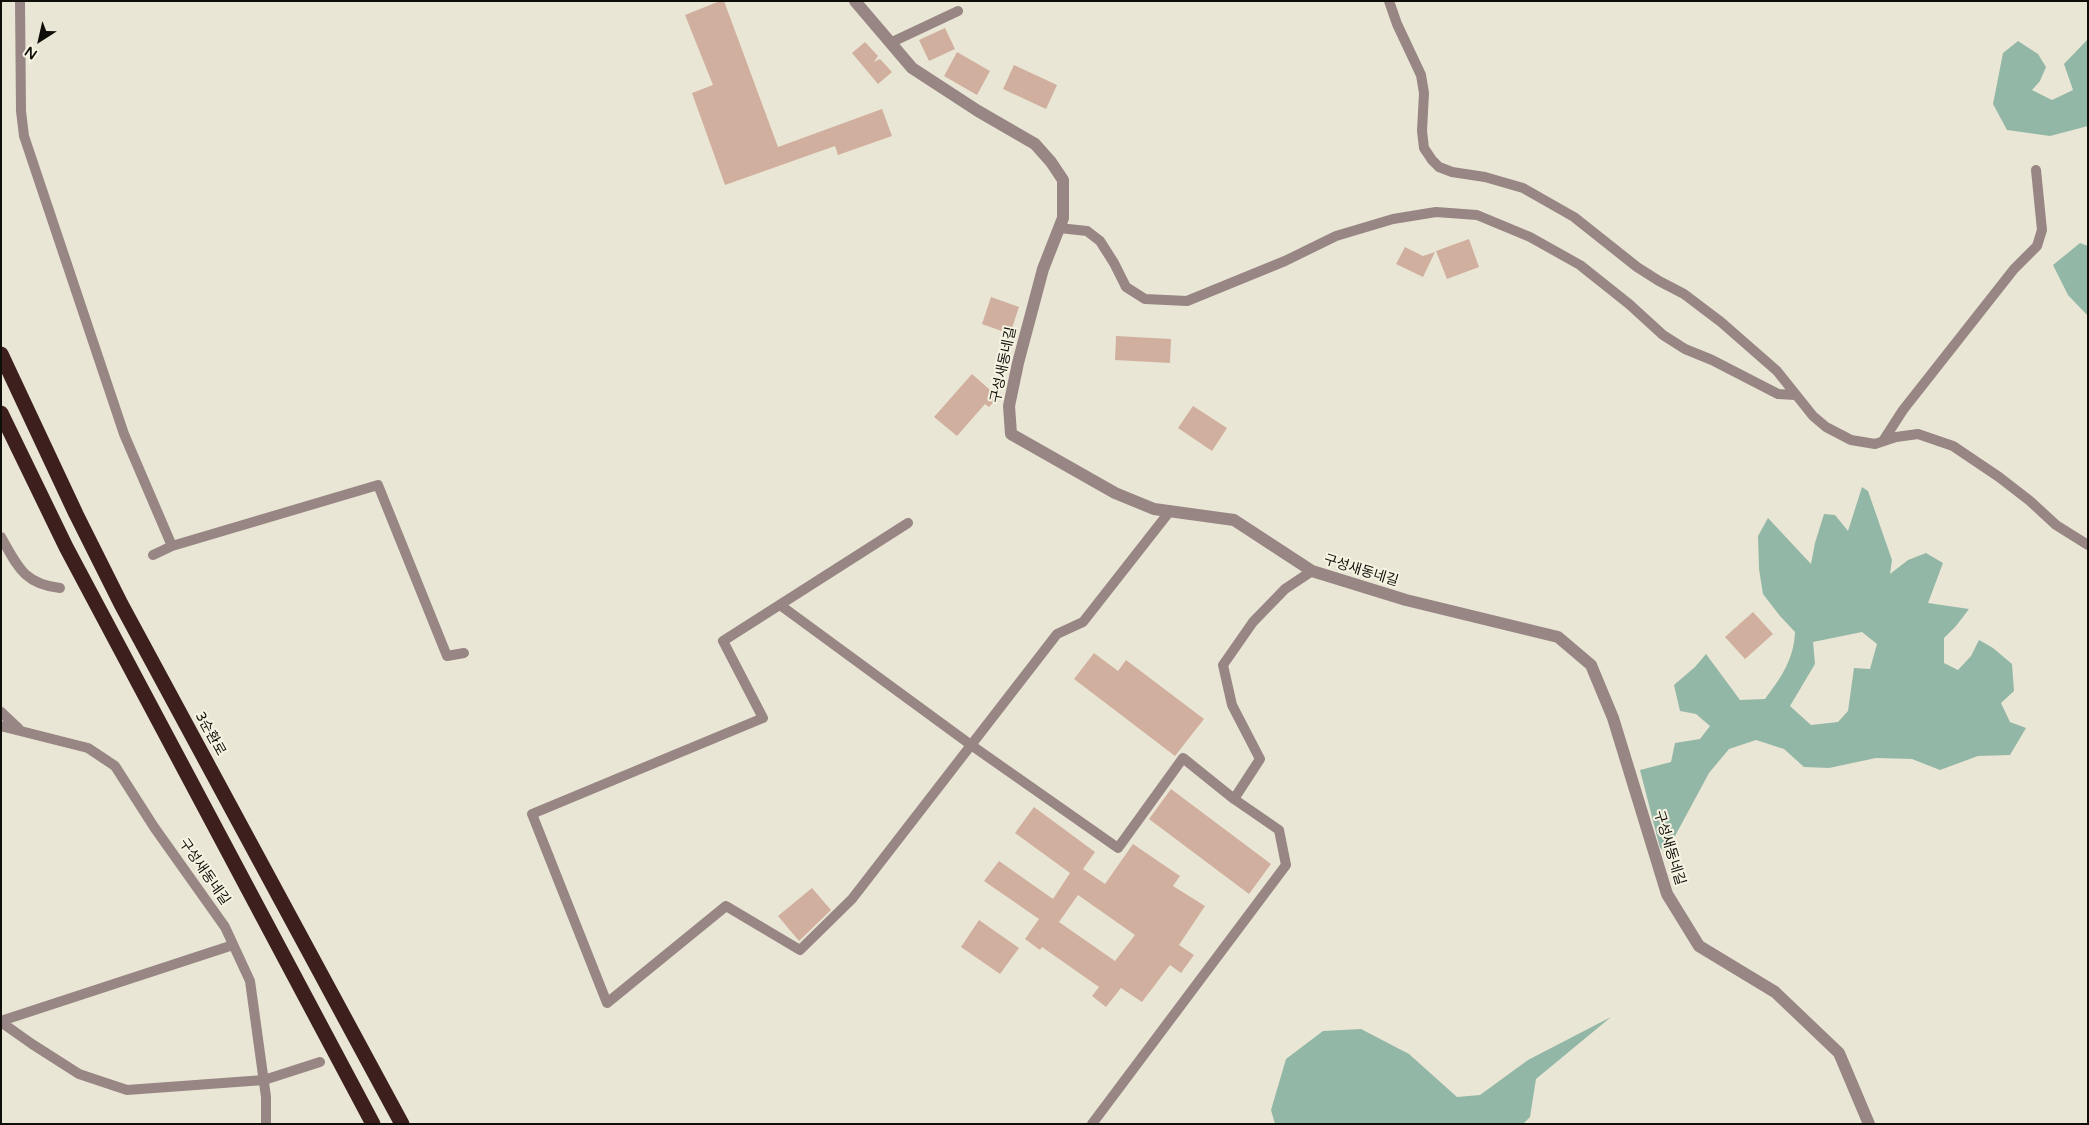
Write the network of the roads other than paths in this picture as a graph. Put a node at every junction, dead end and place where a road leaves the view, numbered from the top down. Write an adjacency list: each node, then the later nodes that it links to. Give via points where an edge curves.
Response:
1 (20, 1): 20 (lane, via 24,136 124,434)
2 (855, 1): 5 (street, 구성새동네길)
3 (1389, 1): 11 (lane, via 1421,75 1424,148 1439,167 1523,188 1574,217 1637,267 1684,294 1721,322 1776,371)
4 (958, 11): 5 (lane)
5 (890, 43): 7 (street, 구성새동네길, via 912,68 1035,144 1063,180)
6 (2036, 170): 14 (lane, via 2042,230 2036,246 2014,269 1903,410)
7 (1060, 228): 11 (lane, via 1087,232 1100,240 1126,288 1145,299 1187,302 1336,236 1392,219 1436,212 1477,215 1530,237 1580,265 1663,335 1685,348 1778,394); 16 (street, 구성새동네길, via 1043,269 1018,362 1009,406 1011,434 1116,493 1154,509)
8 (1, 344): 10 (highway)
9 (1, 354): 10 (highway, 3순환로)
10 (14, 383): 37 (highway, 3순환로, via 121,604)
11 (1795, 395): 14 (lane, via 1826,427 1851,440 1875,444)
12 (1, 413): 15 (highway)
13 (1, 417): 15 (highway)
14 (1883, 441): 19 (lane, via 1918,434 1953,446 1999,477 2056,525)
15 (26, 465): 36 (highway, via 180,765)
16 (1170, 511): 22 (street, 구성새동네길, via 1234,520); 29 (lane, via 1083,622 1057,634)
17 (908, 522): 24 (lane)
18 (3, 543): 23 (lane, via 29,579 45,587)
19 (2088, 545)
20 (172, 546): 21 (lane); 25 (lane, via 378,485 447,656)
21 (152, 555)
22 (1312, 571): 30 (lane, via 1285,589 1259,616 1223,665 1232,705 1260,759); 39 (street, 구성새동네길, via 1406,600 1558,637 1591,665 1613,718 1666,894 1699,946 1775,992 1839,1053)
23 (60, 588)
24 (780, 605): 29 (lane); 29 (lane, via 723,641 763,718 532,814 607,1003 726,906 800,950 852,899)
25 (464, 653)
26 (1, 712): 28 (lane)
27 (1, 726): 28 (lane, 구성새동네길)
28 (20, 730): 31 (lane, 구성새동네길, via 88,748 115,766)
29 (971, 745): 30 (lane, via 1118,848 1183,758)
30 (1234, 799): 38 (lane, via 1279,830 1286,865)
31 (233, 945): 32 (lane); 34 (lane, 구성새동네길, via 250,981)
32 (1, 1021): 34 (lane, via 79,1074 127,1090)
33 (320, 1062): 34 (lane)
34 (264, 1080): 35 (lane, 구성새동네길)
35 (266, 1124)
36 (373, 1124)
37 (402, 1124)
38 (1092, 1124)
39 (1869, 1124)

